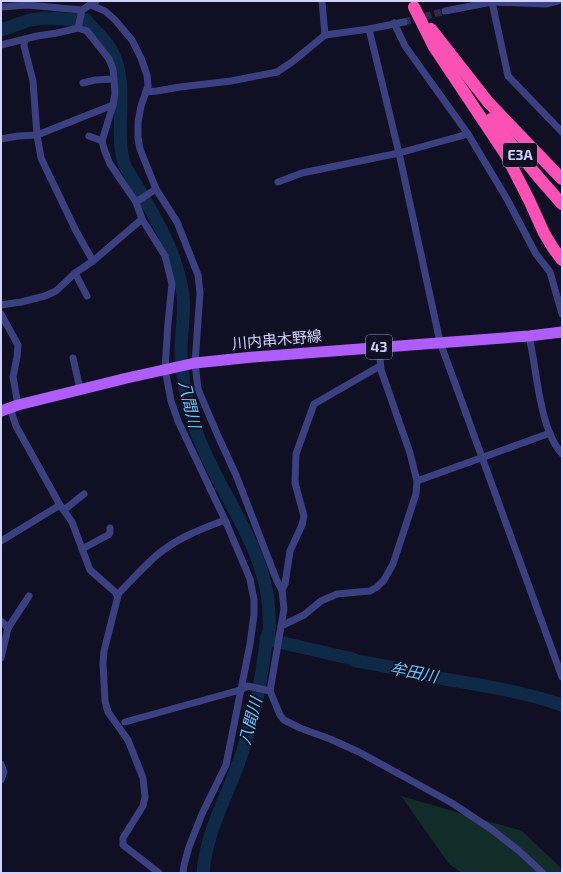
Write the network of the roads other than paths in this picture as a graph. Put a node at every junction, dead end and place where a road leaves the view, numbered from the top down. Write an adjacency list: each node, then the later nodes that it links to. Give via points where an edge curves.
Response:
1 (322, 1): 13 (street)
2 (558, 1): 3 (street, via 546,4)
3 (492, 2): 7 (street); 20 (street, via 508,76)
4 (94, 3): 8 (street); 18 (street, via 115,20 132,40 142,58 147,75)
5 (412, 4): 27 (highway, via 488,102); 31 (highway, E3A, via 480,105); 33 (highway, via 434,47 506,155 544,233)
6 (1, 7): 8 (street, via 27,5)
7 (445, 11)
8 (81, 12): 11 (street)
9 (404, 22): 10 (street)
10 (394, 23): 12 (street); 21 (street, via 405,46)
11 (79, 26): 14 (street); 16 (street, via 109,59)
12 (369, 29): 13 (street); 26 (street)
13 (325, 35): 18 (street, via 277,72)
14 (25, 39): 15 (street); 22 (street, via 24,46 33,81)
15 (1, 45)
16 (114, 79): 17 (street); 19 (street)
17 (83, 83)
18 (146, 92): 29 (street, via 138,122 138,138)
19 (113, 106): 22 (street); 25 (street)
20 (562, 132)
21 (468, 134): 26 (street); 39 (street, via 536,254 550,272)
22 (37, 135): 24 (street); 34 (street, via 41,158 76,232)
23 (89, 136): 25 (street)
24 (1, 138)
25 (102, 141): 30 (street, via 110,164)
26 (399, 153): 28 (street, via 302,173); 42 (street)
27 (562, 179)
28 (278, 182)
29 (156, 189): 30 (street); 45 (street, via 177,222 198,275 200,294)
30 (136, 202): 32 (street)
31 (562, 204)
32 (142, 219): 34 (street); 47 (street, via 165,256 172,284)
33 (562, 260)
34 (93, 261): 35 (street)
35 (74, 273): 36 (street); 37 (street, via 56,291 45,296)
36 (87, 296)
37 (1, 305)
38 (1, 314): 49 (street, via 18,345)
39 (562, 314)
40 (562, 332): 41 (main road, 川内串木野線 / 43)
41 (529, 336): 42 (main road, 川内串木野線 / 43); 50 (street, via 539,398)
42 (440, 342): 43 (main road, 川内串木野線 / 43); 52 (street)
43 (379, 347): 45 (main road, 川内串木野線 / 43); 46 (street)
44 (73, 358): 48 (street)
45 (195, 363): 47 (main road, 川内串木野線 / 43); 60 (street, via 198,388)
46 (380, 366): 53 (street); 60 (street, via 314,404 296,454 295,483 304,516 290,551)
47 (165, 369): 48 (main road, 川内串木野線 / 43); 56 (street, via 178,421)
48 (80, 389): 49 (main road, 川内串木野線 / 43)
49 (10, 408): 55 (street, via 16,426)
50 (550, 433): 51 (street); 52 (street)
51 (562, 454)
52 (482, 458): 53 (street); 67 (street)
53 (417, 481): 64 (street, via 408,520 393,564 384,580 370,591 337,594 321,601 304,614)
54 (84, 494): 55 (street)
55 (62, 508): 58 (street); 59 (street, via 72,522)
56 (225, 520): 61 (street, via 198,530 168,546); 68 (street, via 250,579 254,600 252,630)
57 (110, 528): 59 (street, via 108,536)
58 (1, 541)
59 (82, 549): 61 (street, via 90,570)
60 (282, 590): 64 (street, via 284,609)
61 (117, 595): 73 (street, via 104,651 105,701 108,712 128,740 143,778 145,797 143,806 123,838 123,845)
62 (29, 596): 65 (street)
63 (1, 621): 65 (street)
64 (281, 626): 69 (street)
65 (8, 628): 66 (street)
66 (1, 658)
67 (562, 677)
68 (240, 690): 69 (street, via 248,686); 70 (street); 74 (street, via 226,766 202,814 189,847)
69 (268, 691): 75 (street, via 284,720 359,752 452,803 497,833)
70 (125, 722)
71 (1, 764): 72 (street, via 4,772)
72 (1, 780)
73 (159, 873)
74 (183, 873)
75 (543, 873)

